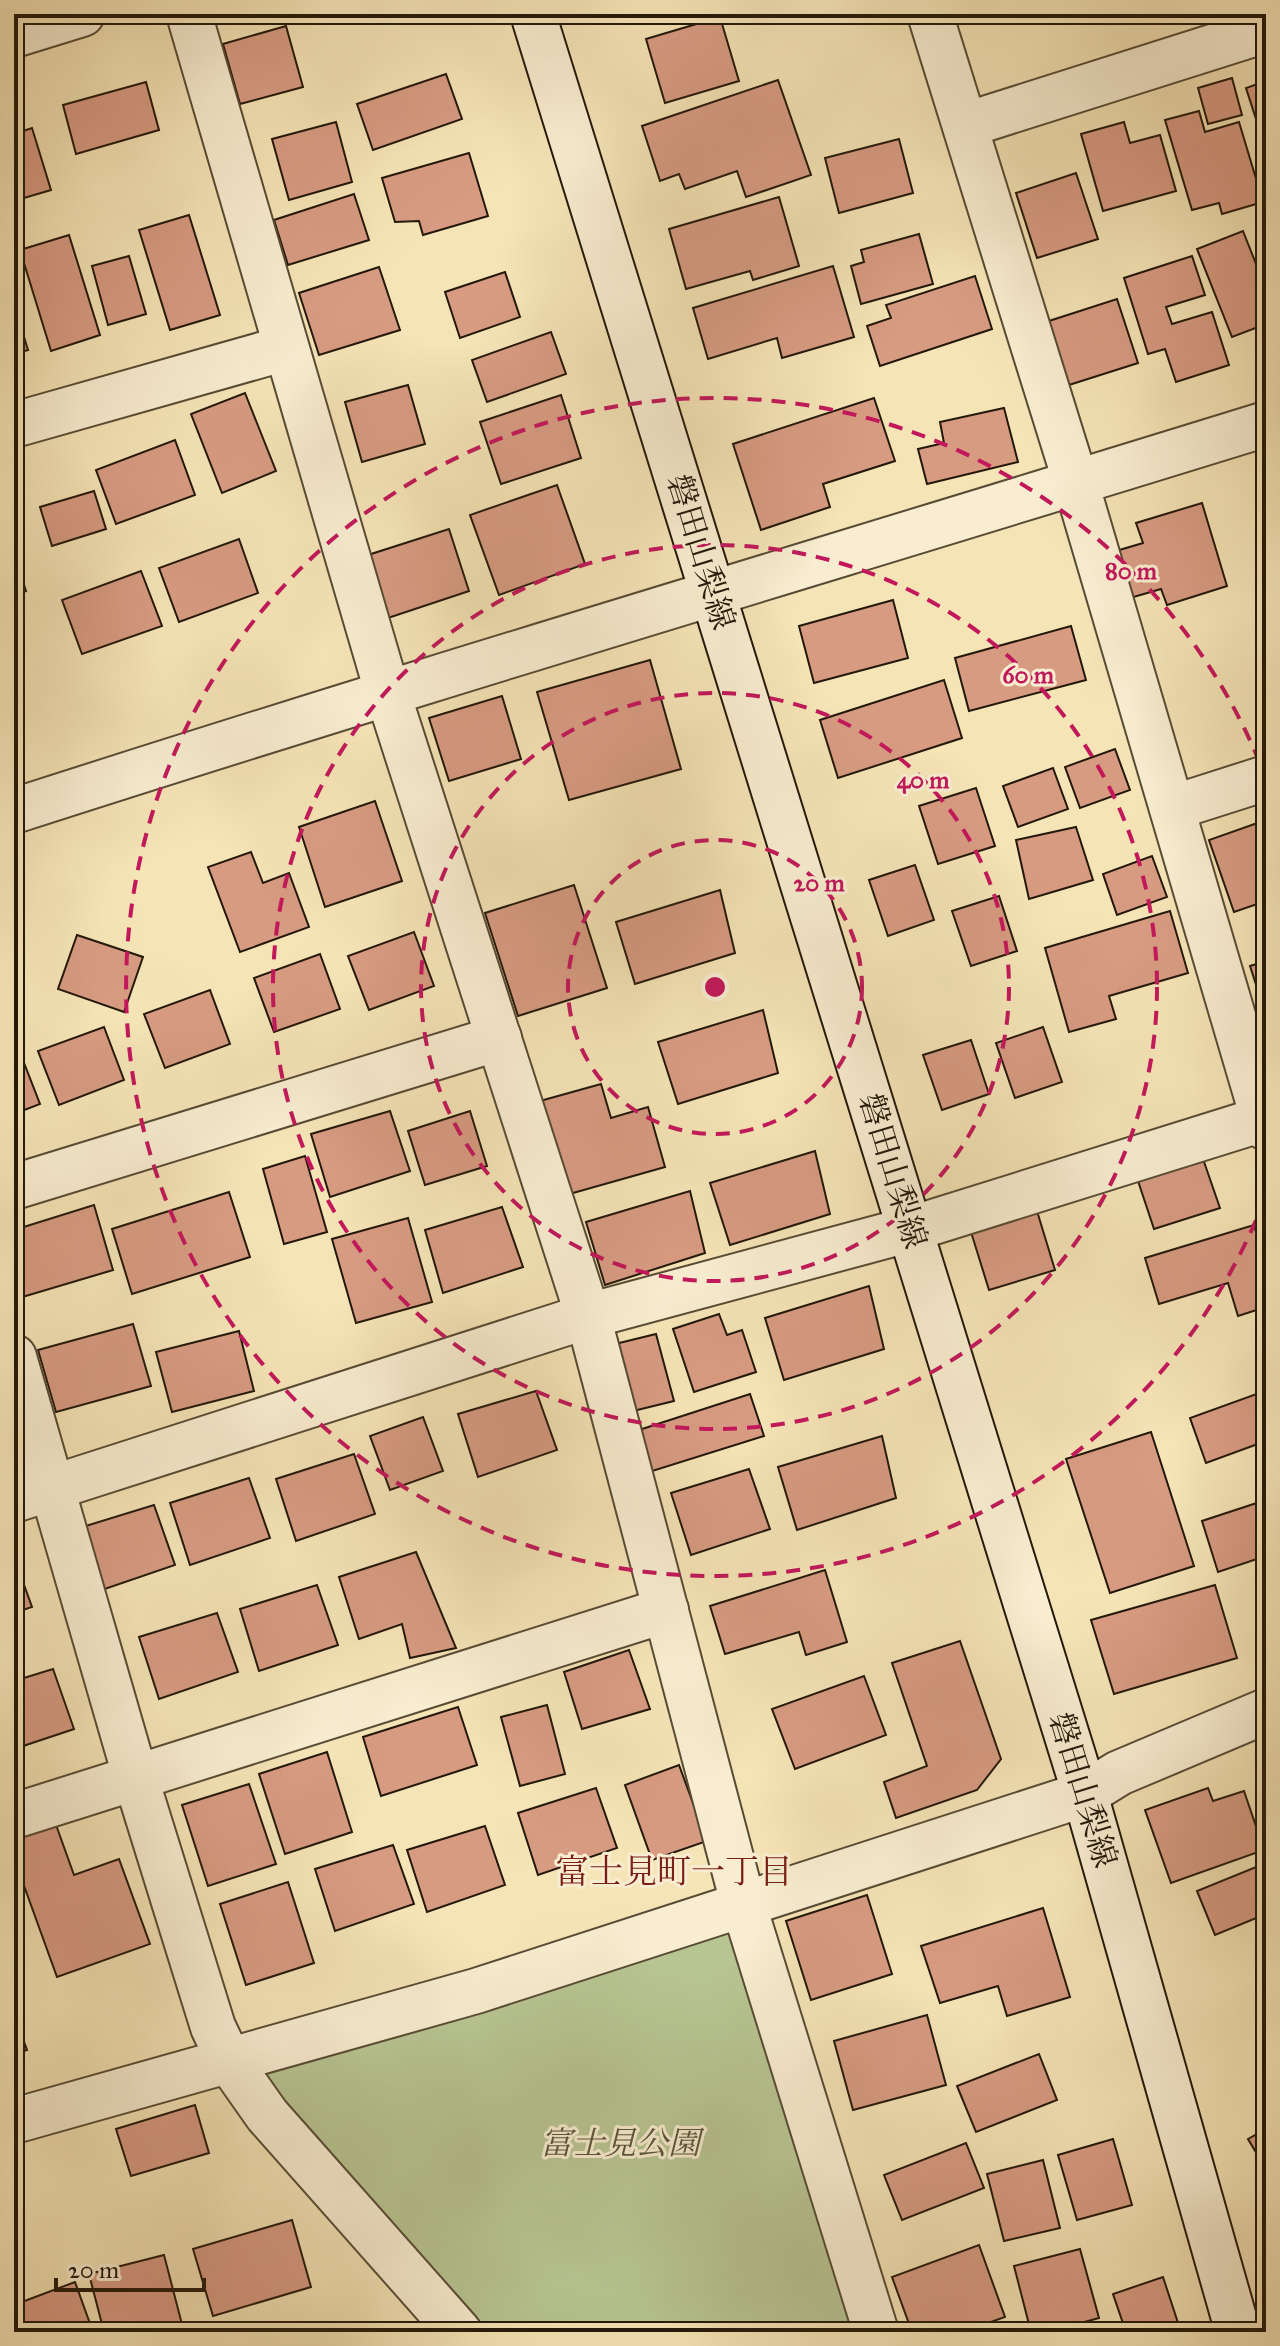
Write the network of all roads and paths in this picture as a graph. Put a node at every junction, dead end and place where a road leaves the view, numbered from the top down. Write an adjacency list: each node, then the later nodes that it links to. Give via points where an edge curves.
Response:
1 (82, 14): 6 (street)
2 (189, 14): 8 (street)
3 (533, 14): 12 (street, 磐田山梨線)
4 (930, 14): 7 (street)
5 (1266, 30): 7 (street)
6 (14, 35)
7 (966, 125): 11 (street)
8 (286, 348): 10 (street); 13 (street)
9 (1266, 424): 11 (street)
10 (14, 425)
11 (1076, 483): 12 (street); 15 (street)
12 (714, 595): 13 (street); 20 (street, 磐田山梨線)
13 (387, 691): 16 (street); 17 (street)
14 (1266, 778): 15 (street)
15 (1172, 808): 18 (street)
16 (14, 811)
17 (499, 1038): 19 (street); 21 (street)
18 (1265, 1122): 20 (street)
19 (14, 1187)
20 (911, 1229): 21 (street); 27 (street, 磐田山梨線)
21 (588, 1316): 23 (street); 24 (street)
22 (14, 1357): 23 (street)
23 (33, 1493): 26 (street)
24 (666, 1610): 26 (street); 29 (street)
25 (1266, 1711): 27 (street, via 1119,1773)
26 (136, 1779): 28 (street); 30 (street, via 202,1995)
27 (1085, 1794): 29 (street); 34 (street, 磐田山梨線)
28 (14, 1816)
29 (743, 1903): 30 (street, via 476,1991); 33 (street)
30 (229, 2061): 31 (street); 32 (street, via 267,2115)
31 (14, 2121)
32 (459, 2332)
33 (876, 2332)
34 (1238, 2332)

